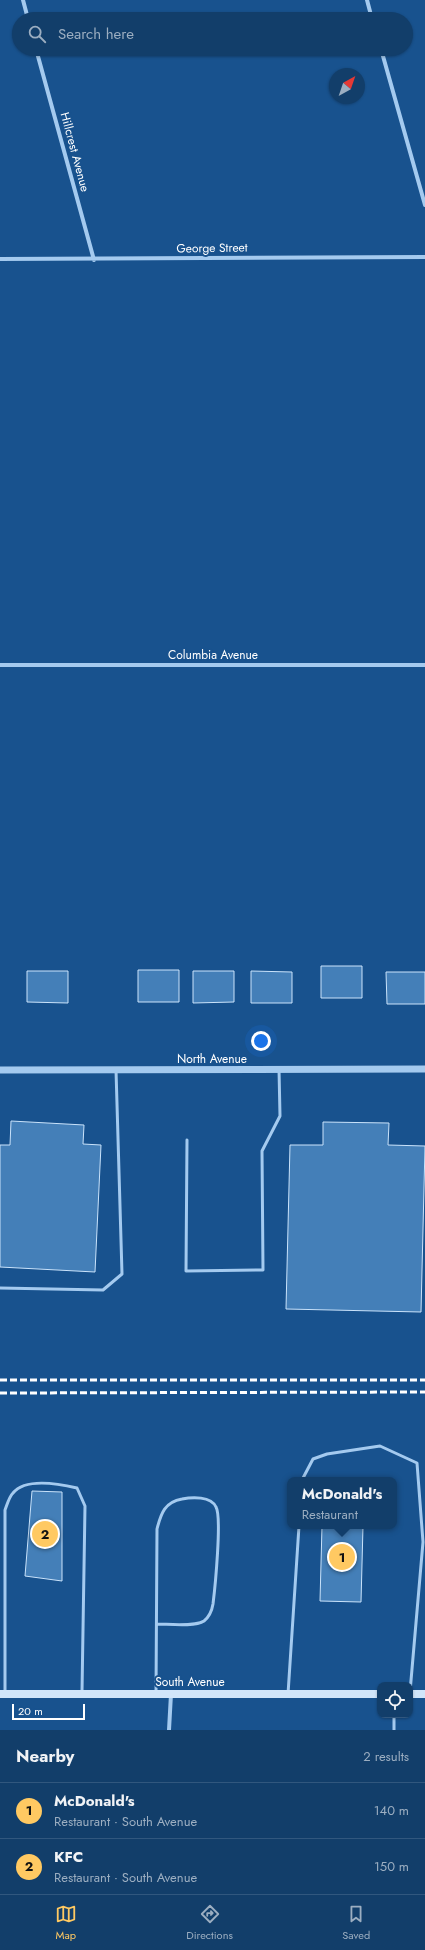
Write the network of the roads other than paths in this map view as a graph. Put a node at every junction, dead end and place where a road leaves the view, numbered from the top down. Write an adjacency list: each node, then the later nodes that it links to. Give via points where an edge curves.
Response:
1 (23, 0): 3 (street)
2 (367, 0): 4 (street)
3 (26, 12)
4 (370, 12)
5 (38, 56): 10 (street, Hillcrest Avenue)
6 (383, 56): 7 (street)
7 (425, 205)
8 (425, 257): 10 (street, George Street)
9 (0, 259): 10 (street, George Street)
10 (94, 260)
11 (0, 665): 12 (street, Columbia Avenue)
12 (425, 665)
13 (279, 1069): 14 (street, North Avenue); 16 (street, North Avenue); 17 (lane, via 280,1116 262,1151 263,1270 186,1271)
14 (425, 1069)
15 (0, 1070): 16 (street, North Avenue)
16 (116, 1070): 18 (lane, via 122,1274 103,1290)
17 (187, 1140)
18 (0, 1288)
19 (304, 1477): 22 (lane, via 313,1459 327,1454 380,1446 417,1463 423,1542)
20 (299, 1529): 27 (lane)
21 (157, 1624): 21 (lane, via 157,1529 161,1515 165,1507 173,1501 184,1498 211,1501 217,1507 219,1527 214,1604 211,1613 204,1621 195,1624); 25 (lane)
22 (411, 1682)
23 (3, 1694): 24 (main road, South Avenue); 24 (lane, via 5,1510 13,1493 25,1484 57,1483 77,1488 85,1506)
24 (82, 1694): 25 (main road, South Avenue)
25 (156, 1694): 26 (main road, South Avenue)
26 (171, 1694): 27 (main road, South Avenue); 32 (street)
27 (288, 1694): 28 (main road, South Avenue)
28 (377, 1694)
29 (413, 1694): 30 (main road)
30 (425, 1694)
31 (394, 1718): 33 (lane)
32 (169, 1730)
33 (394, 1730)

